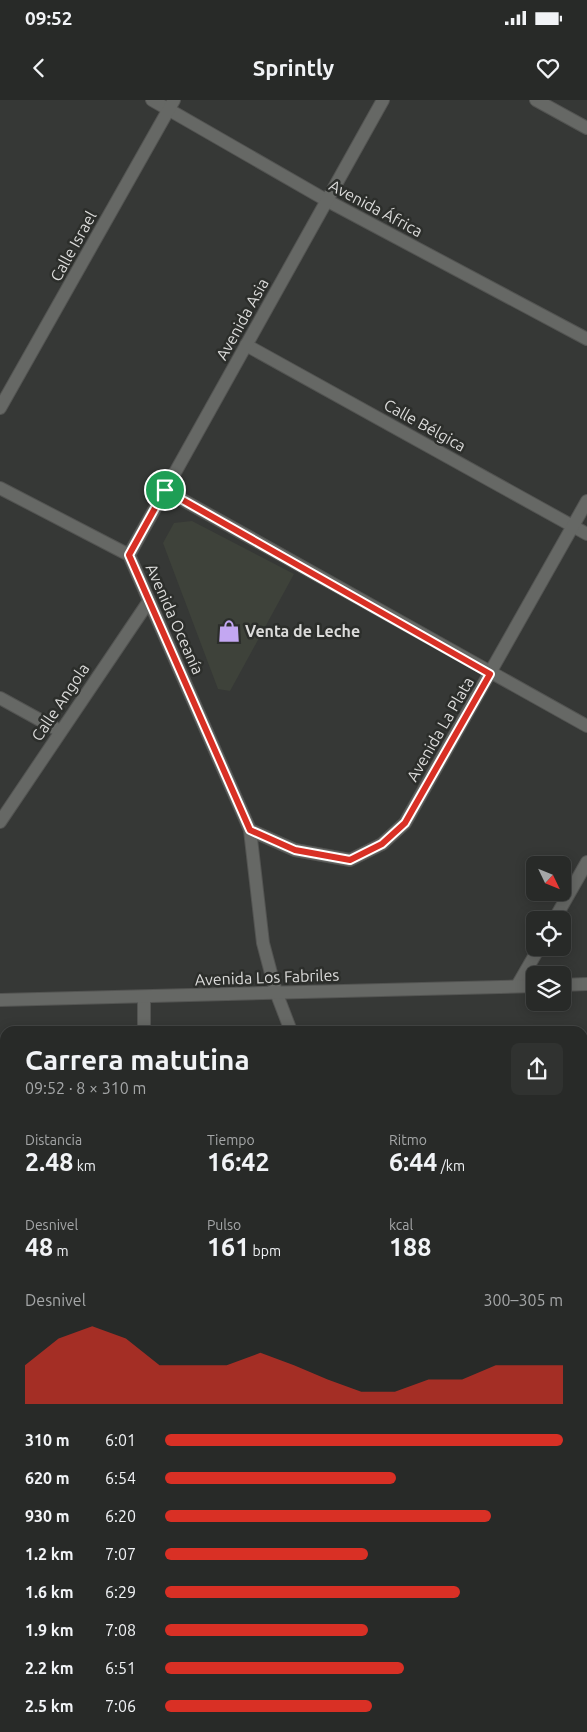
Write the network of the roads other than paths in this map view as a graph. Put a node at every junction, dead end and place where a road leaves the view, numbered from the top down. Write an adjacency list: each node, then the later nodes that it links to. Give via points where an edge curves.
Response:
1 (152, 100): 4 (street, Avenida África)
2 (383, 100): 6 (street, Avenida Asia)
3 (536, 100): 5 (street)
4 (171, 104): 6 (street, Avenida África); 9 (street, Calle Israel)
5 (587, 128)
6 (326, 200): 7 (street, Avenida África); 8 (street, Avenida Asia)
7 (587, 339)
8 (246, 345): 11 (street, Avenida Asia); 13 (street, Calle Bélgica)
9 (0, 408)
10 (0, 488): 15 (street, Avenida Oceanía)
11 (165, 490): 15 (street, Avenida Asia); 17 (street)
12 (587, 501): 13 (street, Avenida La Plata)
13 (573, 526): 14 (street, Calle Bélgica); 17 (street, Avenida La Plata)
14 (587, 534)
15 (129, 555): 16 (street, Avenida Oceanía)
16 (149, 601): 20 (street, Calle Angola); 22 (street, Avenida Oceanía)
17 (490, 674): 19 (street); 22 (street, Avenida La Plata, via 405,823 382,844 350,860 295,850)
18 (0, 698): 20 (street)
19 (587, 726)
20 (60, 730): 21 (street, Calle Angola)
21 (0, 822)
22 (250, 830): 30 (street, Avenida Oceanía, via 263,944)
23 (587, 862): 24 (street)
24 (559, 911)
25 (534, 956): 28 (street)
26 (587, 984): 27 (street)
27 (571, 985)
28 (517, 986): 29 (street, Avenida Los Fabriles); 30 (street, Avenida Los Fabriles)
29 (526, 986)
30 (276, 992): 31 (street, Avenida Los Fabriles); 34 (street, Avenida Oceanía)
31 (144, 997): 32 (street, Avenida Los Fabriles); 33 (street)
32 (0, 1000)
33 (144, 1026)
34 (289, 1026)

